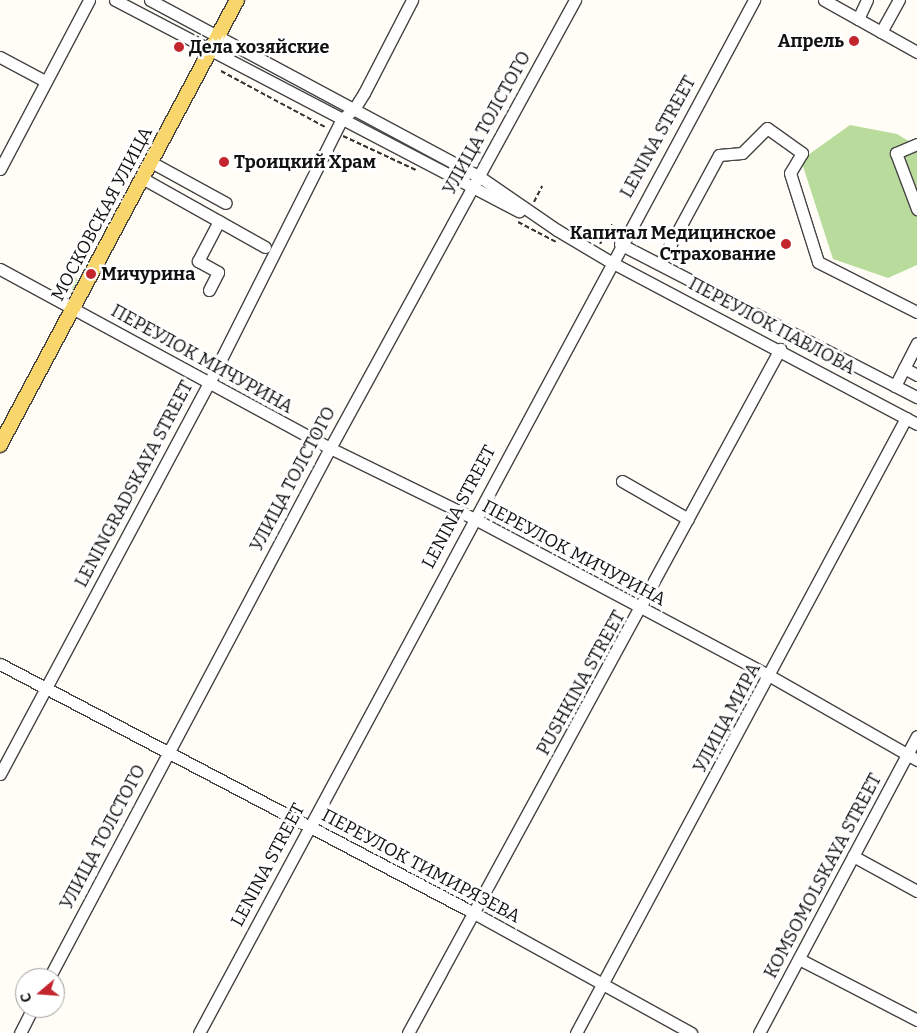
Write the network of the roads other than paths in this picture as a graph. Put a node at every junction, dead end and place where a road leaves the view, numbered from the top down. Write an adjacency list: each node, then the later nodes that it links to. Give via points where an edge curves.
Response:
1 (89, 0): 17 (street)
2 (116, 0): 14 (street, ПЕРЕУЛОК ПАВЛОВА)
3 (150, 0): 13 (street, ПЕРЕУЛОК ПАВЛОВА)
4 (237, 0): 13 (main road, МОСКОВСКАЯ УЛИЦА)
5 (412, 0): 18 (street, LENINGRADSKAYA STREET)
6 (575, 0): 23 (street, УЛИЦА ТОЛСТОГО)
7 (754, 0): 30 (street, LENINA STREET)
8 (824, 0): 11 (street)
9 (867, 0): 11 (street)
10 (899, 0): 12 (street)
11 (858, 19): 12 (street)
12 (882, 32): 15 (street)
13 (218, 36): 14 (main road, МОСКОВСКАЯ УЛИЦА); 18 (street, ПЕРЕУЛОК ПАВЛОВА)
14 (210, 51): 19 (street, ПЕРЕУЛОК ПАВЛОВА); 21 (main road, МОСКОВСКАЯ УЛИЦА)
15 (917, 52)
16 (0, 57): 17 (street)
17 (45, 81): 22 (street)
18 (354, 109): 19 (street, LENINGRADSKAYA STREET); 23 (street, ПЕРЕУЛОК ПАВЛОВА)
19 (340, 120): 25 (street, ПЕРЕУЛОК ПАВЛОВА); 42 (street, LENINGRADSKAYA STREET)
20 (917, 144): 27 (street, via 896,153)
21 (151, 162): 24 (main road, МОСКОВСКАЯ УЛИЦА); 26 (street)
22 (1, 165)
23 (477, 175): 25 (street, УЛИЦА ТОЛСТОГО); 29 (street, ПЕРЕУЛОК ПАВЛОВА)
24 (142, 178): 28 (street); 37 (main road, МОСКОВСКАЯ УЛИЦА)
25 (471, 187): 29 (street, ПЕРЕУЛОК ПАВЛОВА); 48 (street, УЛИЦА ТОЛСТОГО)
26 (226, 203)
27 (917, 209)
28 (219, 221): 31 (street); 35 (street, via 198,261 218,272)
29 (557, 230): 32 (street, ПЕРЕУЛОК ПАВЛОВА)
30 (620, 244): 32 (street, LENINA STREET); 33 (street)
31 (266, 246)
32 (611, 262): 39 (street, ПЕРЕУЛОК ПАВЛОВА); 50 (street, LENINA STREET)
33 (660, 264): 36 (street, via 719,155 742,153 767,128 802,153 790,173 818,262); 43 (street)
34 (0, 269): 37 (street, ПЕРЕУЛОК МИЧУРИНА)
35 (209, 290)
36 (915, 307)
37 (73, 308): 42 (street, ПЕРЕУЛОК МИЧУРИНА); 47 (main road, МОСКОВСКАЯ УЛИЦА)
38 (917, 342): 40 (street)
39 (780, 349): 45 (street, ПЕРЕУЛОК ПАВЛОВА); 51 (street, PUSHKINA STREET)
40 (904, 368): 41 (street); 43 (street)
41 (917, 375)
42 (209, 383): 48 (street, ПЕРЕУЛОК МИЧУРИНА); 55 (street, LENINGRADSKAYA STREET)
43 (895, 386): 44 (street)
44 (917, 397)
45 (906, 418): 46 (street, ПЕРЕУЛОК ПАВЛОВА); 54 (street, УЛИЦА МИРА)
46 (917, 424)
47 (0, 445)
48 (330, 448): 50 (street, ПЕРЕУЛОК МИЧУРИНА); 57 (street, УЛИЦА ТОЛСТОГО)
49 (622, 480): 51 (street)
50 (473, 518): 52 (street, ПЕРЕУЛОК МИЧУРИНА); 60 (street, LENINA STREET)
51 (688, 519): 52 (street, PUSHKINA STREET)
52 (641, 610): 54 (street, ПЕРЕУЛОК МИЧУРИНА); 63 (street, PUSHKINA STREET)
53 (0, 664): 55 (street, ПЕРЕУЛОК ТИМИРЯЗЕВА)
54 (770, 676): 58 (street, ПЕРЕУЛОК МИЧУРИНА); 66 (street, УЛИЦА МИРА)
55 (45, 688): 57 (street, ПЕРЕУЛОК ТИМИРЯЗЕВА); 59 (street, LENINGRADSKAYA STREET)
56 (917, 736): 58 (street, KOMSOMOLSKAYA STREET)
57 (168, 752): 60 (street, ПЕРЕУЛОК ТИМИРЯЗЕВА); 65 (street, УЛИЦА ТОЛСТОГО)
58 (912, 758): 61 (street, KOMSOMOLSKAYA STREET)
59 (0, 774)
60 (308, 826): 63 (street, ПЕРЕУЛОК ТИМИРЯЗЕВА); 70 (street, LENINA STREET)
61 (852, 856): 62 (street); 64 (street, KOMSOMOLSKAYA STREET)
62 (917, 892)
63 (474, 913): 66 (street, ПЕРЕУЛОК ТИМИРЯЗЕВА); 71 (street, PUSHKINA STREET)
64 (799, 959): 68 (street); 74 (street, KOMSOMOLSKAYA STREET)
65 (54, 968)
66 (602, 985): 72 (street, УЛИЦА МИРА); 73 (street, ПЕРЕУЛОК ТИМИРЯЗЕВА)
67 (28, 1018): 69 (street)
68 (917, 1020)
69 (20, 1033)
70 (199, 1033)
71 (408, 1033)
72 (576, 1033)
73 (691, 1033)
74 (759, 1033)

